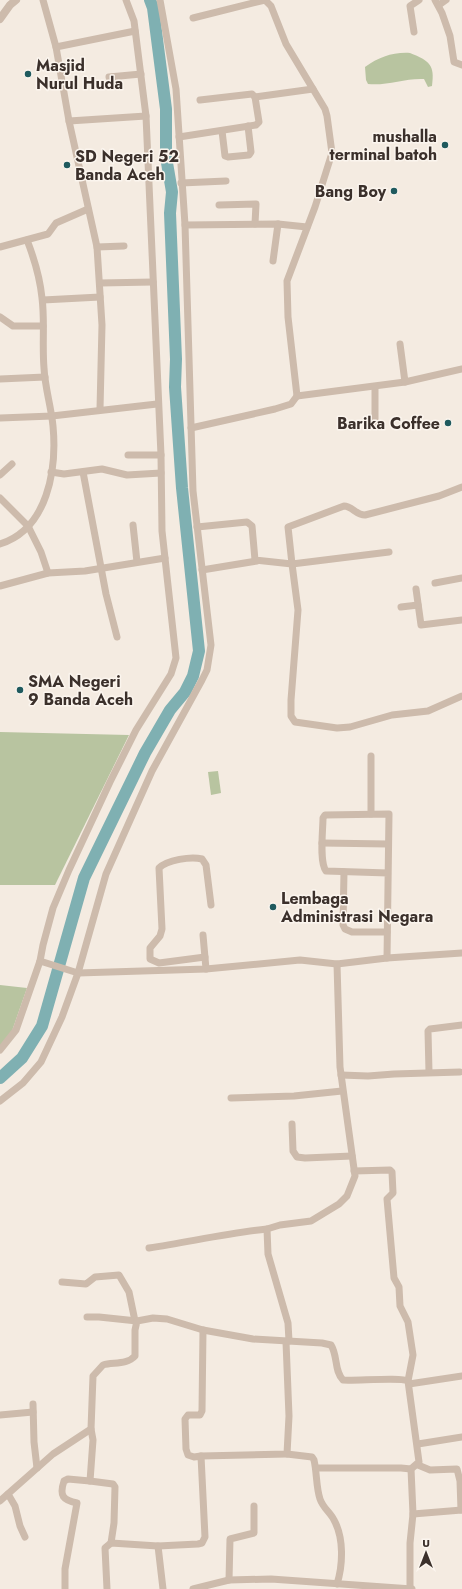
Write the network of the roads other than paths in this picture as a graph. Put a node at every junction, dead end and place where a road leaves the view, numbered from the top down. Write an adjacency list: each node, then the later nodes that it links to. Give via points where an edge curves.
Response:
1 (43, 0): 13 (street)
2 (126, 0): 11 (street)
3 (160, 0): 24 (street, via 176,89)
4 (265, 0): 9 (street); 17 (street, via 271,6 286,44)
5 (419, 0): 12 (street, via 410,6)
6 (446, 0): 8 (street)
7 (11, 2): 10 (street)
8 (437, 3): 14 (street, via 452,41 453,61)
9 (193, 18)
10 (0, 19)
11 (136, 31): 13 (street); 15 (street)
12 (414, 32)
13 (56, 47): 21 (street)
14 (462, 65)
15 (141, 74): 16 (street); 20 (street)
16 (109, 77)
17 (313, 89): 18 (street); 32 (street, via 325,109 332,153)
18 (255, 97): 19 (street, via 250,94); 22 (street, via 259,122)
19 (200, 100)
20 (146, 116): 21 (street); 38 (street)
21 (69, 121): 28 (street)
22 (248, 126): 23 (street); 23 (street, via 251,152 246,156 225,156)
23 (222, 131): 24 (street)
24 (180, 137): 26 (street)
25 (226, 181): 26 (street)
26 (181, 183): 31 (street)
27 (219, 205): 29 (street, via 256,204)
28 (88, 209): 33 (street, via 56,223 48,234); 36 (street)
29 (255, 224): 30 (street); 31 (street)
30 (278, 224): 32 (street); 37 (street)
31 (185, 225): 56 (street)
32 (307, 227): 50 (street, via 287,281)
33 (27, 240): 35 (street); 41 (street)
34 (124, 246): 36 (street)
35 (0, 247)
36 (97, 247): 39 (street)
37 (273, 261)
38 (153, 282): 39 (street); 51 (street)
39 (100, 283): 40 (street)
40 (100, 296): 41 (street); 52 (street)
41 (43, 300): 43 (street)
42 (0, 317): 43 (street, via 13,326)
43 (43, 326): 46 (street)
44 (400, 344): 48 (street)
45 (462, 369): 48 (street)
46 (45, 377): 47 (street); 53 (street)
47 (0, 379)
48 (405, 382): 49 (street)
49 (376, 387): 50 (street); 55 (street)
50 (297, 396): 56 (street, via 287,406)
51 (157, 404): 52 (street); 58 (street)
52 (100, 409): 53 (street)
53 (52, 416): 54 (street); 60 (street)
54 (0, 418)
55 (376, 422)
56 (191, 428): 68 (street)
57 (128, 455): 58 (street)
58 (160, 455): 62 (street)
59 (12, 464): 63 (street)
60 (51, 472): 61 (street); 67 (street, via 42,504)
61 (83, 472): 62 (street, via 102,469 127,475); 75 (street)
62 (161, 474): 71 (street)
63 (0, 475)
64 (462, 487): 74 (street, via 439,496 365,515 344,506 291,525 288,529)
65 (0, 498): 67 (street)
66 (133, 525): 73 (street)
67 (28, 526): 69 (street, via 16,537); 77 (street)
68 (197, 527): 72 (street, via 247,522 252,526 254,557); 76 (street)
69 (0, 544)
70 (390, 552): 74 (street)
71 (165, 558): 73 (street); 99 (street, via 176,648 174,665 136,730 69,870 53,908 43,945)
72 (257, 561): 74 (street); 76 (street)
73 (137, 562): 75 (street)
74 (292, 564): 86 (street, via 298,610 291,700 291,716 295,722 337,728 350,726 392,715 428,711)
75 (101, 568): 77 (street); 85 (street)
76 (202, 570): 102 (street, via 211,645 207,670 125,827 106,874)
77 (48, 573): 80 (street)
78 (462, 578): 79 (street)
79 (435, 583)
80 (0, 586)
81 (416, 589): 82 (street)
82 (418, 605): 83 (street); 84 (street, via 422,625)
83 (401, 607)
84 (462, 620)
85 (117, 637)
86 (462, 696)
87 (371, 756): 88 (street)
88 (371, 814): 89 (street, via 326,815 323,818); 90 (street, via 389,814)
89 (322, 842): 90 (street); 91 (street, via 324,869 329,872)
90 (388, 844): 92 (street)
91 (344, 872): 92 (street); 94 (street, via 345,929 352,932)
92 (388, 873): 94 (street)
93 (211, 905): 97 (street, via 206,865 202,859 192,858 159,868 162,929 160,936 150,948 150,958 159,963)
94 (387, 932): 98 (street)
95 (203, 935): 97 (street)
96 (462, 953): 98 (street)
97 (205, 957): 101 (street)
98 (387, 958): 100 (street)
99 (44, 962): 102 (street); 104 (street, via 16,1030)
100 (337, 964): 101 (street, via 300,960); 107 (street)
101 (206, 969): 102 (street)
102 (75, 972): 110 (street, via 62,1017 41,1062 23,1083)
103 (462, 1026): 105 (street, via 428,1031)
104 (0, 1050)
105 (429, 1072): 106 (street); 107 (street)
106 (460, 1072)
107 (340, 1075): 108 (street)
108 (342, 1091): 109 (street); 112 (street)
109 (231, 1098)
110 (0, 1101)
111 (292, 1124): 112 (street, via 293,1151 297,1157)
112 (352, 1156): 113 (street)
113 (354, 1171): 114 (street, via 352,1186 339,1204 311,1221); 122 (street, via 392,1172 393,1193 387,1200 394,1278 399,1287 400,1306 408,1322 413,1355)
114 (267, 1229): 115 (street); 120 (street, via 268,1254 288,1322)
115 (149, 1248)
116 (62, 1282): 118 (street, via 86,1284 94,1277 119,1275 129,1292)
117 (87, 1317): 118 (street)
118 (136, 1321): 119 (street, via 167,1319); 126 (street, via 136,1349 132,1360 103,1365 93,1376)
119 (203, 1330): 120 (street, via 253,1339); 130 (street, via 201,1413 188,1414 185,1419 188,1455)
120 (287, 1341): 122 (street, via 331,1345 343,1380 401,1379); 129 (street)
121 (462, 1376): 122 (street)
122 (409, 1383): 128 (street)
123 (33, 1404): 124 (street)
124 (33, 1412): 125 (street); 132 (street)
125 (0, 1415)
126 (91, 1429): 132 (street); 135 (street, via 93,1440)
127 (462, 1438): 128 (street)
128 (418, 1444): 131 (street)
129 (287, 1454): 130 (street); 133 (street, via 312,1457)
130 (201, 1456): 143 (street, via 204,1540 198,1544)
131 (418, 1465): 134 (street); 139 (street, via 430,1470 457,1469)
132 (37, 1468): 136 (street)
133 (316, 1468): 134 (street); 145 (street, via 320,1498 334,1519 339,1538)
134 (411, 1470): 140 (street)
135 (90, 1482): 142 (street, via 113,1484 115,1487); 146 (street, via 68,1479 63,1483 65,1500 77,1503 65,1568)
136 (8, 1494): 137 (street); 141 (street, via 15,1506)
137 (0, 1501)
138 (254, 1506): 144 (street, via 254,1533 230,1539)
139 (462, 1510): 140 (street)
140 (413, 1514): 150 (street, via 410,1542)
141 (25, 1537)
142 (111, 1543): 143 (street); 147 (street, via 104,1548)
143 (158, 1546): 148 (street)
144 (229, 1580): 145 (street, via 271,1579); 149 (street)
145 (341, 1586): 150 (street)
146 (66, 1589)
147 (107, 1589)
148 (164, 1589)
149 (193, 1589)
150 (411, 1589)

